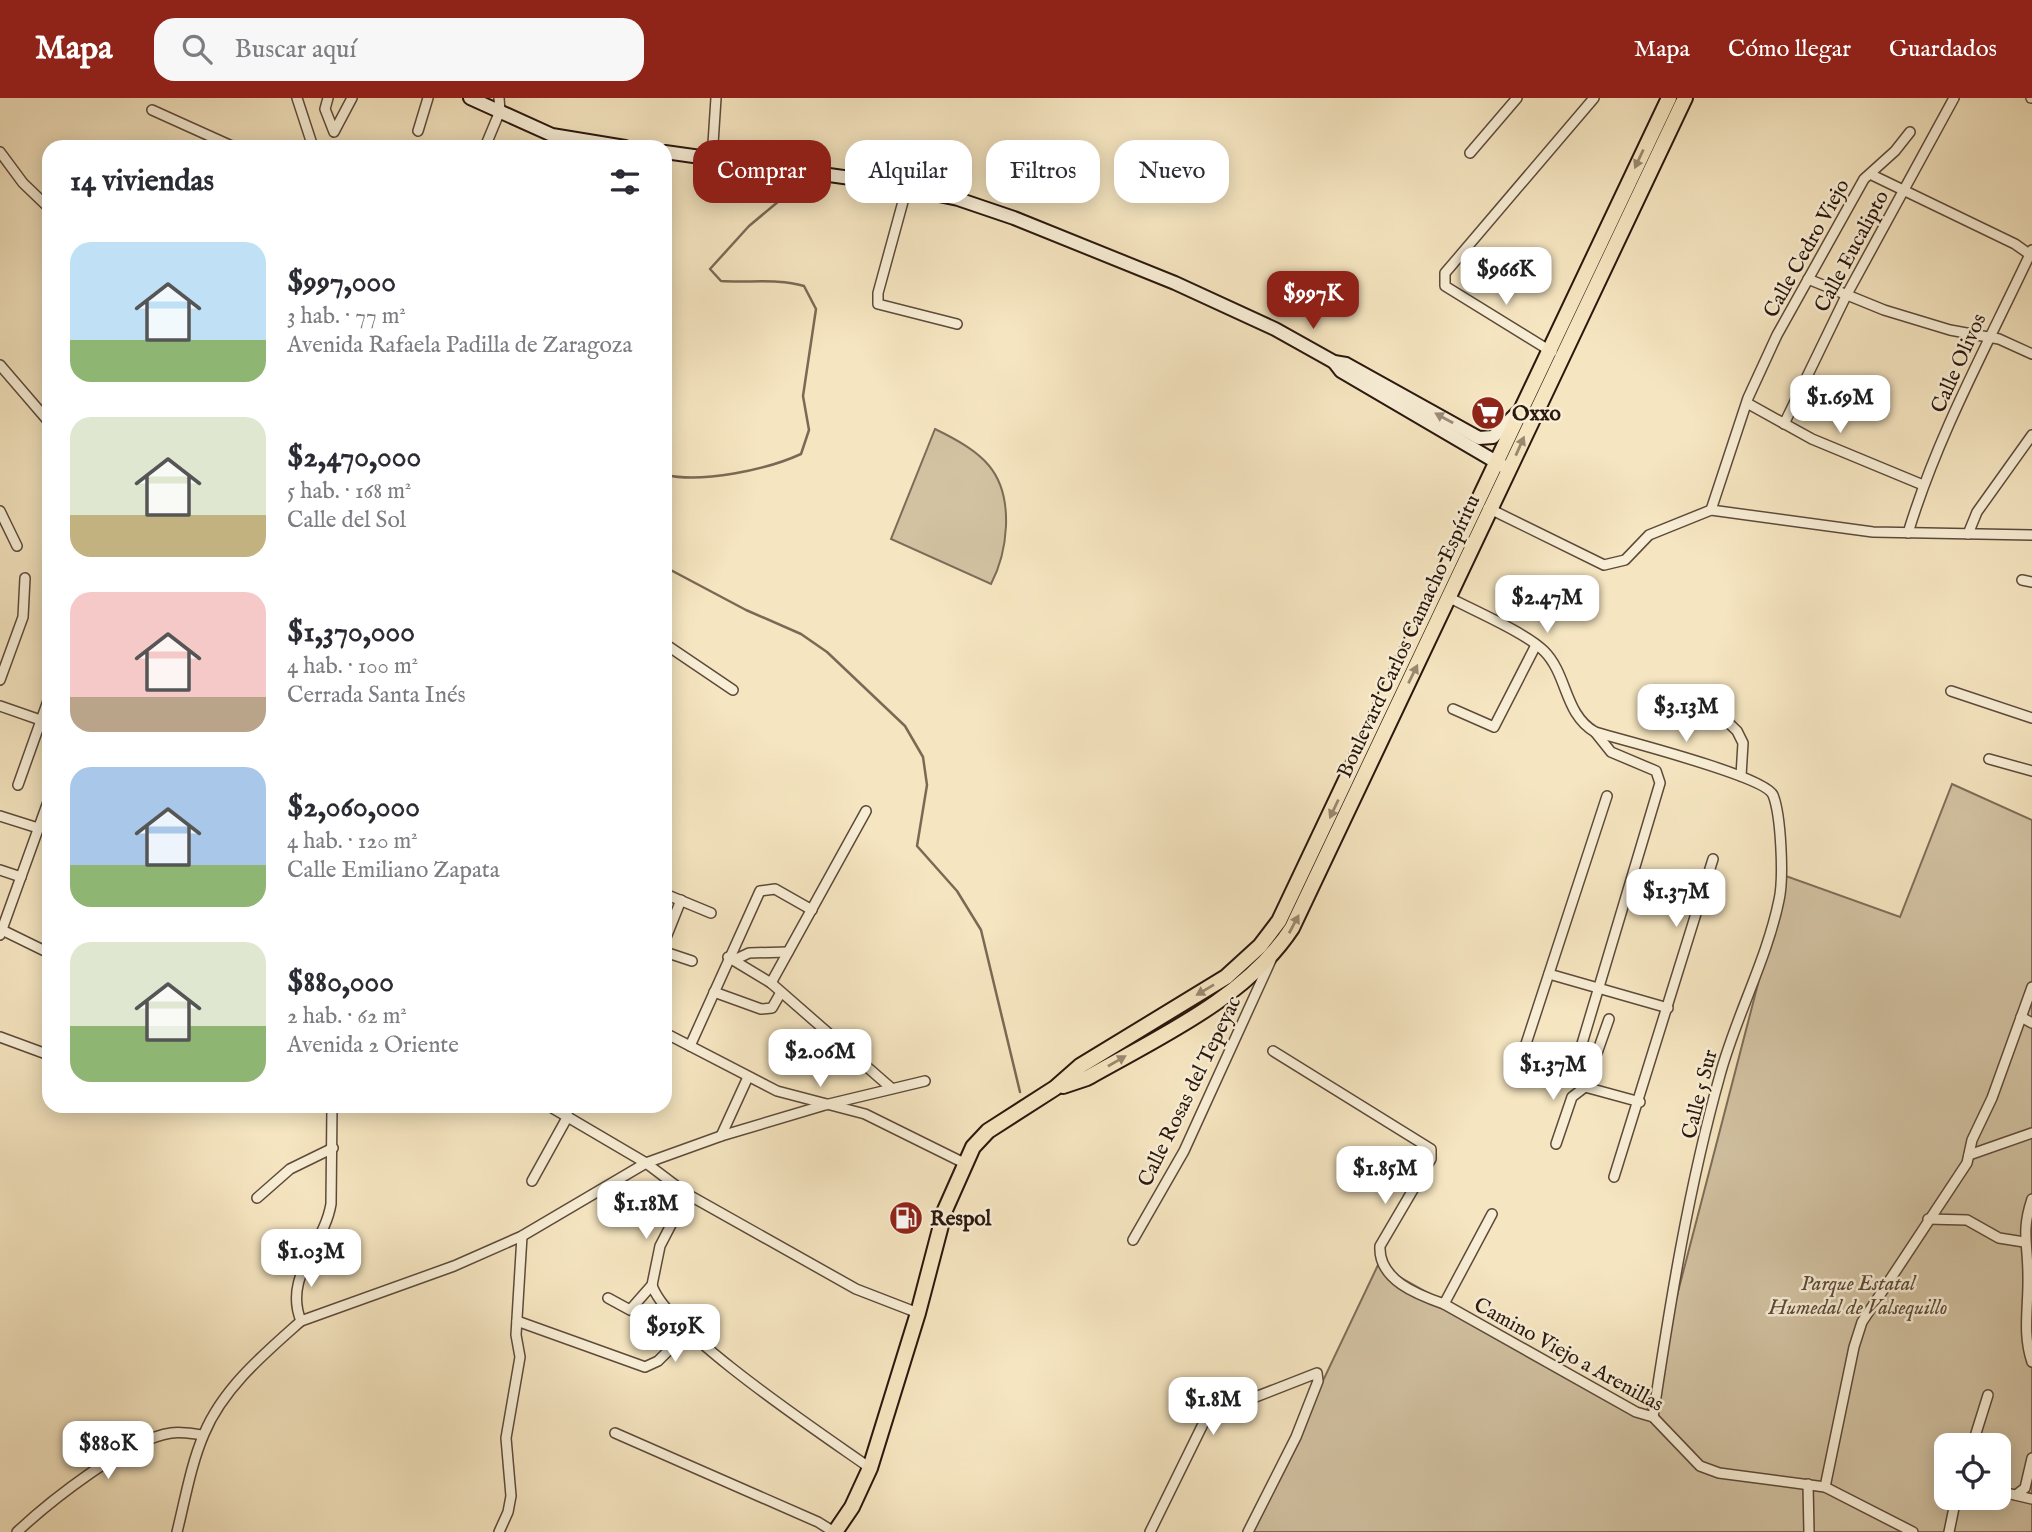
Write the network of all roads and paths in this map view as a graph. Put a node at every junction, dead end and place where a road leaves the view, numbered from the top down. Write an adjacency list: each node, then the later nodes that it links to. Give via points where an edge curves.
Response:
1 (297, 98): 17 (street)
2 (328, 98): 3 (street, via 325,109 334,132)
3 (352, 98)
4 (428, 98): 14 (street)
5 (470, 98): 12 (main road)
6 (716, 98): 20 (street)
7 (1517, 98): 23 (street)
8 (1594, 98): 35 (street, via 1443,279 1445,286)
9 (1669, 98): 35 (main road, Boulevard Carlos Camacho Espíritu, one-way to 35)
10 (1685, 98): 37 (main road, Boulevard Carlos Camacho Espíritu)
11 (1954, 98): 26 (street, Calle Eucalipto)
12 (499, 105): 18 (street); 19 (main road)
13 (152, 110): 16 (street)
14 (418, 131)
15 (1910, 132): 25 (street)
16 (218, 140)
17 (311, 140)
18 (487, 140)
19 (550, 140)
20 (713, 140)
21 (0, 152): 27 (street)
22 (672, 153): 24 (main road)
23 (1470, 153)
24 (693, 156)
25 (1872, 175): 26 (street, Calle Cedro Viejo); 31 (street, Calle Cedro Viejo, via 1864,179)
26 (1903, 191): 30 (street, Calle Cedro Viejo); 32 (street, Calle Eucalipto)
27 (42, 201)
28 (903, 203): 33 (street, via 878,304)
29 (970, 203): 38 (main road, via 1175,284)
30 (2031, 253): 34 (street, Calle Olivos)
31 (1808, 279): 32 (street); 40 (street, Calle Cedro Viejo)
32 (1846, 296): 34 (street, via 1950,330); 43 (street, Calle Eucalipto)
33 (957, 324)
34 (1988, 337): 36 (street); 48 (street, Calle Olivos)
35 (1548, 351): 37 (street); 41 (main road, Boulevard Carlos Camacho Espíritu)
36 (2032, 354)
37 (1563, 356): 47 (main road, Boulevard Carlos Camacho Espíritu, one-way to 37)
38 (1334, 362): 45 (main road, one-way to 38, via 1346,364); 46 (main road, via 1341,371)
39 (1, 369): 42 (street)
40 (1747, 403): 43 (street); 50 (street, Calle Cedro Viejo)
41 (1520, 410): 45 (main road, via 1493,438); 47 (main road, Boulevard Carlos Camacho Espíritu)
42 (42, 414)
43 (1784, 424): 48 (street)
44 (2032, 435): 53 (street, via 1977,512)
45 (1486, 439): 46 (main road)
46 (1478, 453): 47 (main road)
47 (1503, 466): 49 (main road, Boulevard Carlos Camacho Espíritu)
48 (1923, 485): 52 (street, Calle Olivos)
49 (1485, 506): 50 (street, via 1604,565 1625,560 1649,536); 59 (main road, Boulevard Carlos Camacho Espíritu); 117 (main road, Boulevard Carlos Camacho Espíritu, one-way to 117, via 1271,933 1226,977 1080,1066)
50 (1711, 510): 52 (street)
51 (0, 511): 55 (street)
52 (1908, 533): 53 (street)
53 (1968, 534): 54 (street)
54 (2032, 535)
55 (17, 546)
56 (25, 578): 62 (street, via 23,617)
57 (2022, 580): 58 (street)
58 (2032, 582)
59 (1450, 598): 60 (street); 93 (main road, Boulevard Carlos Camacho Espíritu, one-way to 59, via 1293,928)
60 (1536, 645): 66 (street, via 1494,727); 71 (street, via 1551,661 1575,715)
61 (672, 649): 63 (street)
62 (0, 680)
63 (733, 690)
64 (1951, 691): 68 (street)
65 (0, 706): 69 (street)
66 (1453, 709)
67 (1665, 710): 74 (street, via 1686,700 1710,705 1743,743)
68 (2032, 718)
69 (42, 721)
70 (42, 729): 75 (street)
71 (1595, 733): 74 (street); 99 (street, via 1611,752 1656,771 1660,783)
72 (1989, 759): 73 (street)
73 (2032, 771)
74 (1741, 776): 150 (street, Calle 5 Sur, via 1766,786 1773,795 1781,855 1779,901 1720,1075 1667,1322)
75 (18, 785)
76 (1607, 796): 96 (street)
77 (866, 811): 86 (street)
78 (0, 816): 80 (street)
79 (42, 817): 80 (street)
80 (38, 828): 83 (street)
81 (1713, 859): 102 (street)
82 (0, 870): 83 (street)
83 (22, 877): 89 (street)
84 (672, 897): 85 (street)
85 (681, 901): 87 (street); 88 (street)
86 (812, 910): 91 (street); 94 (street, via 775,889 764,889 757,895)
87 (711, 913)
88 (672, 923)
89 (1, 931): 90 (street)
90 (42, 950)
91 (788, 952): 94 (street); 97 (street)
92 (672, 954): 95 (street)
93 (1273, 956): 117 (main road, Boulevard Carlos Camacho Espíritu, one-way to 93, via 1087,1078 1177,1025 1227,994); 138 (street, Calle Rosas del Tepeyac, via 1184,1151)
94 (731, 958): 97 (street); 100 (street)
95 (692, 961)
96 (1549, 974): 99 (street); 112 (street)
97 (771, 983): 101 (street)
98 (2032, 987): 103 (street)
99 (1598, 988): 102 (street); 111 (street)
100 (714, 992): 101 (street, via 761,1009 772,1008); 108 (street)
101 (780, 995): 115 (street)
102 (1668, 1008): 118 (street)
103 (2021, 1017): 105 (street); 127 (street)
104 (1609, 1020): 116 (street)
105 (2032, 1023)
106 (0, 1037): 110 (street)
107 (672, 1037): 108 (street)
108 (690, 1046): 113 (street)
109 (1273, 1051): 143 (street, Camino Viejo a Arenillas, via 1431,1149 1431,1159 1381,1241 1381,1259 1396,1280)
110 (42, 1052)
111 (1578, 1057)
112 (1521, 1059)
113 (748, 1077): 119 (street); 124 (street)
114 (925, 1081): 115 (street)
115 (890, 1087): 119 (street)
116 (1585, 1087): 118 (street); 125 (street, via 1572,1097)
117 (1055, 1088): 129 (main road, Boulevard Carlos Camacho Espíritu, via 988,1131)
118 (1640, 1102): 130 (street)
119 (825, 1105): 124 (street); 129 (street, via 865,1114)
120 (330, 1113): 126 (street)
121 (562, 1113): 122 (street)
122 (568, 1116): 128 (street); 131 (street)
123 (2032, 1133): 127 (street)
124 (721, 1136): 128 (street)
125 (1556, 1144)
126 (333, 1148): 133 (street, via 290,1169); 145 (street, via 329,1217 296,1289)
127 (1969, 1155): 136 (street)
128 (646, 1163): 132 (street); 137 (street)
129 (964, 1163): 144 (main road, Boulevard Carlos Camacho Espíritu, via 945,1210)
130 (1614, 1177)
131 (532, 1181)
132 (687, 1194): 141 (street, via 660,1246); 144 (street, via 856,1289)
133 (257, 1198)
134 (2032, 1199): 139 (street)
135 (1492, 1214): 143 (street)
136 (1928, 1219): 139 (street, via 1968,1220 1998,1238); 157 (street, via 1862,1322)
137 (522, 1236): 145 (street, via 454,1266); 146 (street)
138 (1133, 1240)
139 (2024, 1242): 140 (street)
140 (2030, 1275): 148 (street, via 2025,1332)
141 (652, 1285): 142 (street, via 630,1310); 147 (street, via 657,1298)
142 (608, 1298)
143 (1444, 1304): 150 (street, Camino Viejo a Arenillas, via 1636,1412)
144 (918, 1313): 155 (main road, Boulevard Carlos Camacho Espíritu)
145 (301, 1321): 153 (street, via 227,1395)
146 (517, 1321): 147 (street, via 645,1367 658,1361); 164 (street, via 520,1357 506,1438 511,1496)
147 (689, 1330): 155 (street, via 753,1384)
148 (2032, 1362)
149 (1988, 1395): 152 (street)
150 (1653, 1417): 156 (street, Camino Viejo a Arenillas, via 1700,1466 1719,1473)
151 (615, 1433): 165 (street)
152 (1976, 1433)
153 (203, 1435): 162 (street, via 172,1433 140,1445 54,1500); 163 (street)
154 (2032, 1458): 159 (street, via 2025,1488)
155 (870, 1468): 165 (main road, Boulevard Carlos Camacho Espíritu)
156 (1808, 1484): 157 (street, Camino Viejo a Arenillas); 168 (street)
157 (1825, 1487): 169 (street, Camino Viejo a Arenillas)
158 (2011, 1494): 159 (street)
159 (2016, 1495): 160 (street)
160 (2032, 1499)
161 (1954, 1510): 170 (street)
162 (17, 1532)
163 (177, 1532)
164 (499, 1532)
165 (834, 1532)
166 (1150, 1532): 167 (street, via 1205,1420 1313,1374 1319,1376 1296,1437)
167 (1248, 1532)
168 (1809, 1532)
169 (1913, 1532)
170 (1949, 1532)

